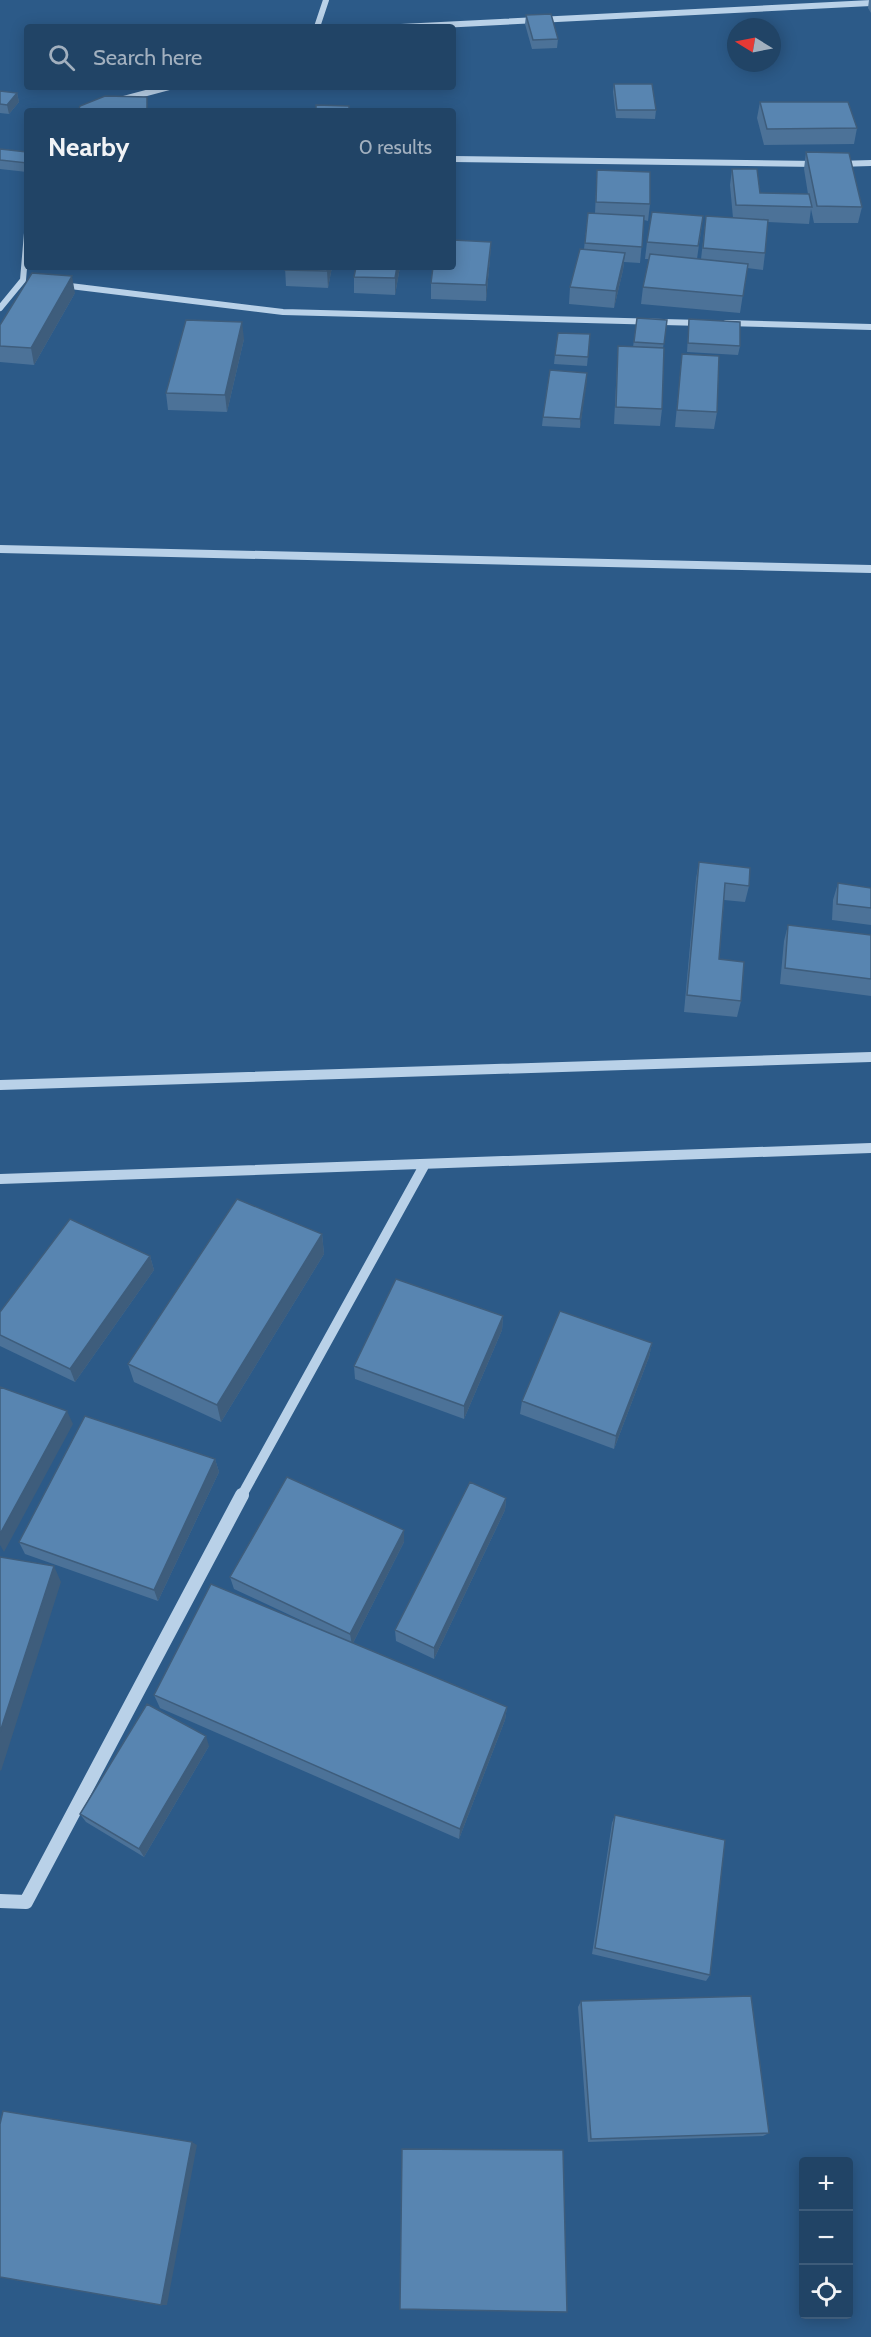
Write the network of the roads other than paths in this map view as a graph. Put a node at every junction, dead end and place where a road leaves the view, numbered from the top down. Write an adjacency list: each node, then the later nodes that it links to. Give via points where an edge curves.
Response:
1 (326, 0): 3 (street)
2 (871, 3): 4 (street)
3 (318, 24)
4 (456, 24)
5 (158, 90): 6 (street)
6 (108, 103)
7 (456, 159): 9 (street)
8 (871, 163): 10 (street)
9 (819, 164)
10 (831, 164)
11 (24, 268): 12 (street)
12 (23, 280): 13 (street); 15 (street)
13 (35, 282)
14 (59, 285): 16 (street, via 283,312)
15 (0, 308)
16 (871, 327)
17 (0, 549): 18 (street)
18 (871, 569)
19 (871, 1057): 20 (street)
20 (0, 1085)
21 (871, 1148): 22 (street)
22 (425, 1164): 23 (street); 24 (street, via 200,1570 26,1902)
23 (0, 1179)
24 (0, 1901)

